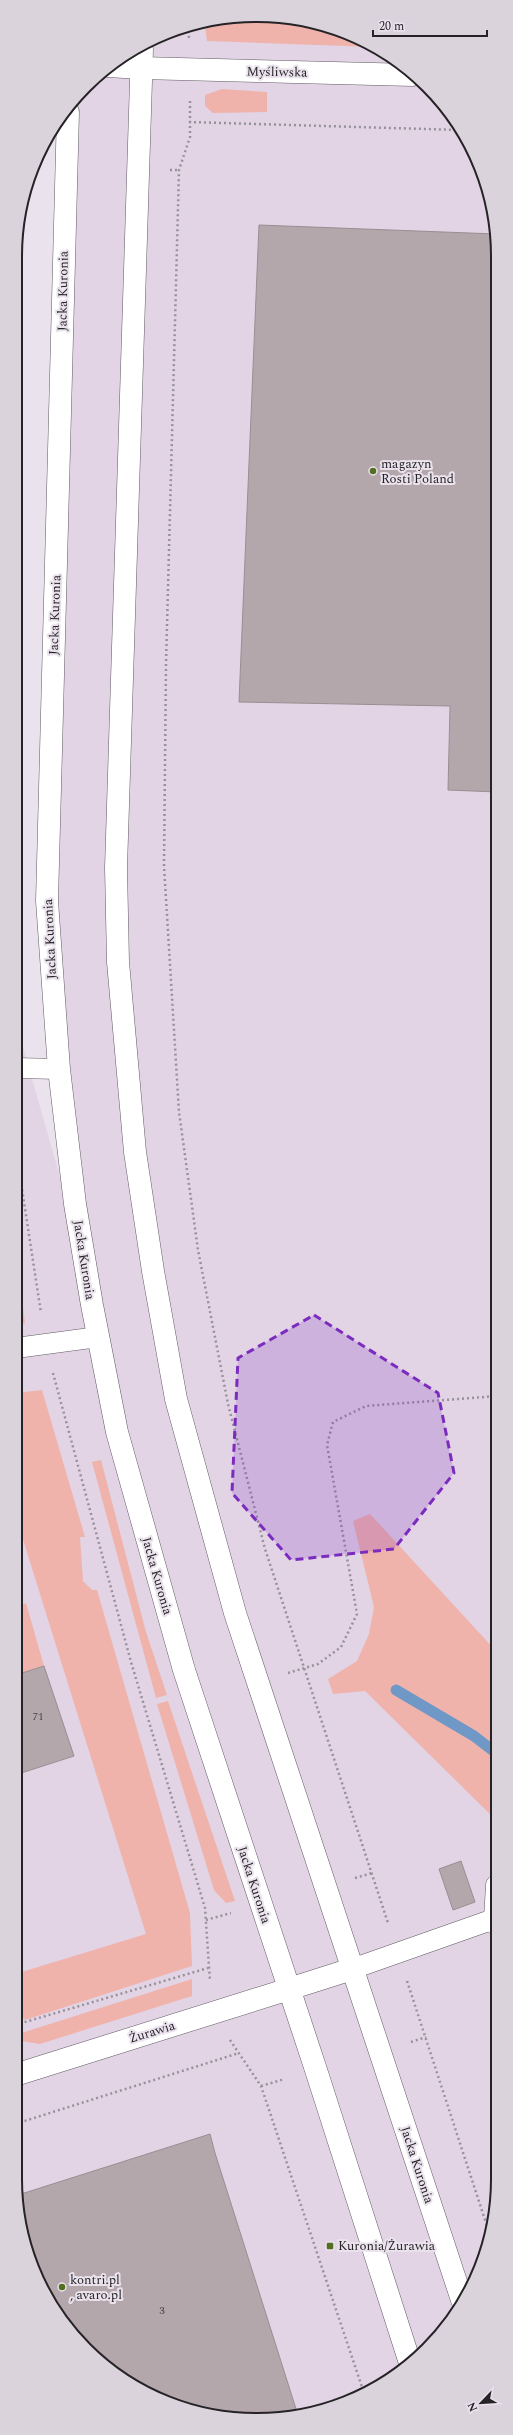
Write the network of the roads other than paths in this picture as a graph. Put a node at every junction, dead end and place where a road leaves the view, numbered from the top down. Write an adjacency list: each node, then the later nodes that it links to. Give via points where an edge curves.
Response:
1 (142, 59): 2 (main road, Myśliwska); 3 (main road, Myśliwska, via 190,70); 10 (main road, Jacka Kuronia, via 136,178 116,860 118,962 135,1152 176,1399 234,1613)
2 (125, 62)
3 (405, 75)
4 (68, 117): 6 (main road, Jacka Kuronia, via 47,901)
5 (22, 1068): 6 (lane)
6 (59, 1069): 7 (main road, Jacka Kuronia, via 75,1204)
7 (98, 1336): 8 (lane); 11 (main road, Jacka Kuronia, via 117,1432 184,1670)
8 (22, 1347)
9 (491, 1923): 10 (lane)
10 (352, 1970): 11 (main road, Żurawia); 13 (main road, Jacka Kuronia)
11 (289, 1989): 12 (main road, Żurawia); 14 (main road, Jacka Kuronia)
12 (22, 2073)
13 (460, 2295)
14 (408, 2357)

